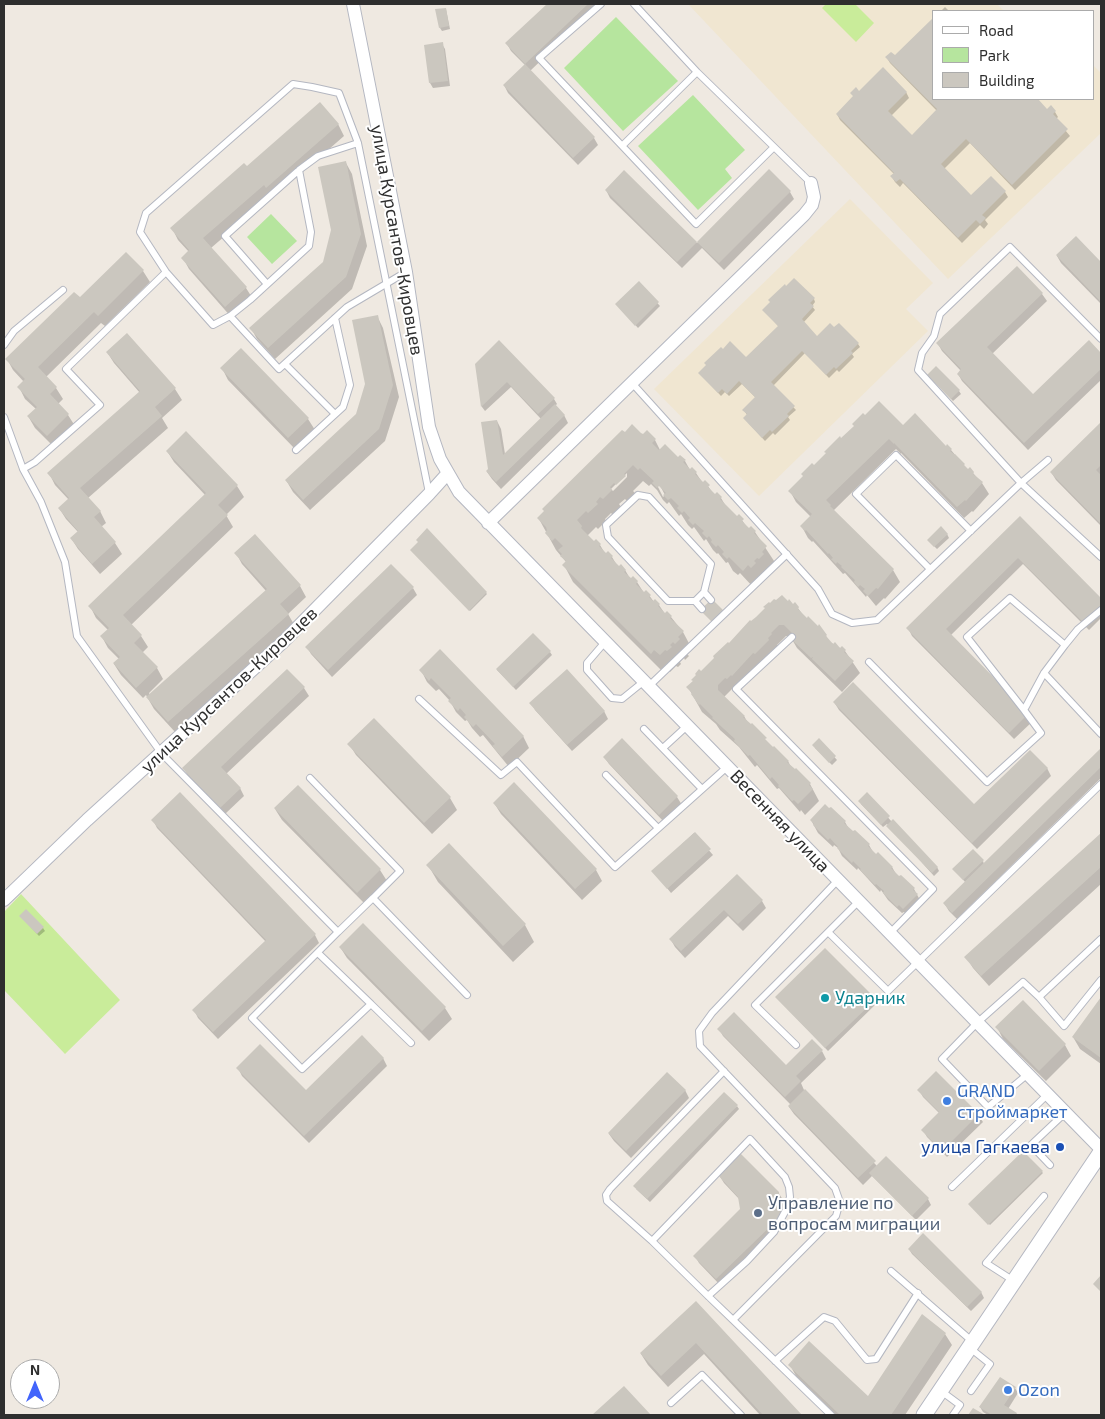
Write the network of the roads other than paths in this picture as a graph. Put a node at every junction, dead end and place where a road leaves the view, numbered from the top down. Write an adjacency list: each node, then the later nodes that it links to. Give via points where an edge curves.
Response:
1 (353, 4): 11 (street, улица Курсантов-Кировцев)
2 (601, 4): 6 (lane, via 539,58)
3 (634, 4): 4 (lane)
4 (697, 72): 6 (lane); 7 (lane)
5 (358, 143): 8 (lane, via 318,156); 10 (lane, via 339,93 293,84 146,214 140,232); 13 (lane)
6 (623, 145): 7 (lane, via 696,224)
7 (773, 148): 9 (lane)
8 (299, 170): 12 (lane, via 311,232 309,246); 12 (lane, via 225,236)
9 (810, 183): 20 (street, via 814,197 804,215)
10 (166, 272): 15 (lane, via 213,325); 25 (lane, via 66,370 100,404)
11 (406, 272): 13 (lane); 26 (street, улица Курсантов-Кировцев, via 429,427)
12 (267, 284): 15 (lane)
13 (387, 284): 16 (lane, via 347,307); 29 (lane)
14 (63, 290): 18 (lane, via 14,331)
15 (230, 316): 19 (lane, via 279,369)
16 (335, 318): 19 (lane); 21 (lane, via 350,385 343,406)
17 (1101, 339): 27 (lane, via 1010,247 940,314 918,370)
18 (4, 345)
19 (285, 364): 21 (lane)
20 (632, 383): 30 (street); 32 (lane)
21 (335, 414): 23 (lane)
22 (4, 416): 25 (lane)
23 (296, 450)
24 (1048, 460): 27 (lane)
25 (23, 469): 52 (lane, via 65,562 77,636)
26 (448, 473): 28 (street, улица Курсантов-Кировцев); 29 (street, улица Курсантов-Кировцев)
27 (1021, 483): 31 (lane); 33 (lane)
28 (459, 492): 30 (street, Весенняя улица)
29 (429, 494): 52 (street, улица Курсантов-Кировцев, via 284,642)
30 (488, 522): 41 (street, Весенняя улица)
31 (971, 531): 34 (lane); 34 (lane, via 896,455 856,494)
32 (787, 554): 34 (lane, via 818,589 832,614 852,623 877,620); 45 (lane)
33 (1101, 557)
34 (930, 570)
35 (704, 592): 36 (lane); 37 (lane); 37 (lane, via 711,564 649,497 638,495 606,525 608,537 668,601)
36 (711, 600)
37 (694, 601): 38 (lane)
38 (702, 609)
39 (1101, 610): 42 (lane)
40 (792, 637): 65 (lane, via 736,689 933,889)
41 (604, 642): 45 (street, Весенняя улица); 45 (lane, via 587,663 587,670 612,698 622,698)
42 (1065, 645): 44 (lane); 47 (lane, via 1010,598 967,637)
43 (870, 662): 47 (lane, via 987,782 1041,733)
44 (1044, 673): 47 (lane); 50 (lane)
45 (646, 684): 48 (street, Весенняя улица)
46 (419, 699): 58 (lane, via 501,774 517,762 615,867)
47 (1024, 710)
48 (687, 726): 51 (lane); 53 (street, Весенняя улица)
49 (644, 729): 51 (lane)
50 (1101, 734)
51 (663, 748): 57 (lane)
52 (162, 754): 61 (street, улица Курсантов-Кировцев); 63 (lane)
53 (727, 767): 57 (lane); 59 (street, Весенняя улица)
54 (606, 775): 58 (lane)
55 (310, 778): 60 (lane, via 400,871)
56 (1101, 784): 68 (lane)
57 (702, 789): 58 (lane)
58 (658, 828)
59 (838, 880): 62 (street, Весенняя улица); 76 (lane, via 712,1013 700,1032 700,1046)
60 (373, 898): 63 (lane); 70 (lane)
61 (4, 900)
62 (859, 901): 64 (lane); 65 (street, Весенняя улица)
63 (338, 932): 67 (lane)
64 (828, 932): 68 (lane, via 888,991); 75 (lane, via 755,1004)
65 (890, 933): 68 (street, Весенняя улица)
66 (1101, 939): 71 (lane)
67 (318, 953): 72 (lane); 72 (lane, via 252,1018 302,1069)
68 (918, 962): 73 (street, Весенняя улица)
69 (1101, 980): 71 (lane, via 1064,1026)
70 (467, 994)
71 (1039, 997): 73 (lane, via 1023,982)
72 (370, 1004): 74 (lane)
73 (978, 1022): 77 (street, Весенняя улица); 77 (lane, via 942,1059 988,1107)
74 (411, 1044)
75 (796, 1045)
76 (724, 1071): 84 (lane, via 606,1194 607,1202); 89 (lane, via 835,1188 840,1202 836,1216)
77 (1028, 1074): 78 (street, Весенняя улица)
78 (1048, 1094): 79 (street, Весенняя улица); 82 (lane)
79 (1066, 1112): 80 (street, Весенняя улица); 81 (lane, via 1031,1145)
80 (1101, 1150): 86 (street)
81 (1050, 1165)
82 (952, 1187)
83 (1044, 1196): 86 (lane, via 986,1264)
84 (652, 1241): 88 (lane); 88 (lane, via 750,1139 785,1177 790,1197 774,1232)
85 (891, 1271): 87 (lane)
86 (1014, 1281): 90 (street)
87 (918, 1293): 90 (lane); 91 (lane, via 876,1359 867,1360 835,1321 824,1317)
88 (708, 1296): 89 (lane)
89 (733, 1320): 91 (lane)
90 (972, 1346): 92 (street); 93 (lane, via 990,1364)
91 (775, 1361): 96 (lane)
92 (941, 1391): 97 (street); 98 (lane, via 960,1405)
93 (971, 1391)
94 (671, 1403): 95 (lane, via 702,1375)
95 (742, 1415)
96 (832, 1415)
97 (924, 1415)
98 (953, 1415)

